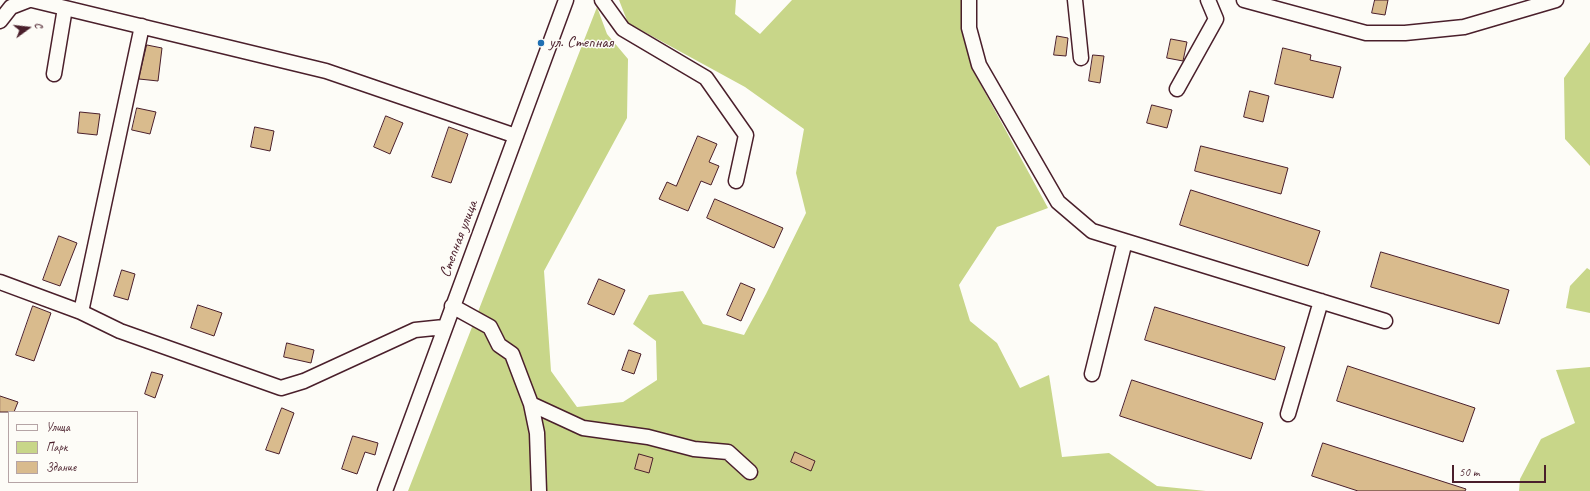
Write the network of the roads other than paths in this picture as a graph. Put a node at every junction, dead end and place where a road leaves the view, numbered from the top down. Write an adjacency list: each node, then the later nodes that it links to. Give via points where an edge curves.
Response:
1 (31, 0): 9 (street); 10 (street, via 11,7)
2 (566, 0): 15 (street, Степная улица)
3 (602, 0): 16 (street, via 623,29 706,78 746,135)
4 (969, 0): 17 (street, via 970,28 979,65 1058,202 1092,231)
5 (1075, 0): 12 (street)
6 (1208, 0): 14 (street, via 1216,19)
7 (1244, 0): 8 (street, via 1366,33 1405,33 1464,27)
8 (1556, 0)
9 (65, 8): 11 (street); 13 (street)
10 (0, 21)
11 (142, 26): 15 (street, via 326,71); 21 (street)
12 (1081, 58)
13 (54, 74)
14 (1177, 89)
15 (516, 136): 20 (street, Степная улица)
16 (736, 181)
17 (1125, 241): 19 (street); 24 (street)
18 (0, 282): 21 (street)
19 (1321, 301): 22 (street); 26 (street)
20 (452, 306): 23 (street, Степная улица); 25 (street, via 490,327 499,345 512,354)
21 (81, 312): 23 (street, via 120,331 281,388 304,381 415,330)
22 (1385, 321)
23 (444, 327): 28 (street, Степная улица)
24 (1092, 374)
25 (531, 404): 27 (street, via 583,428 648,437 694,449 728,452); 29 (street, via 537,433)
26 (1288, 414)
27 (750, 472)
28 (385, 491)
29 (539, 491)

